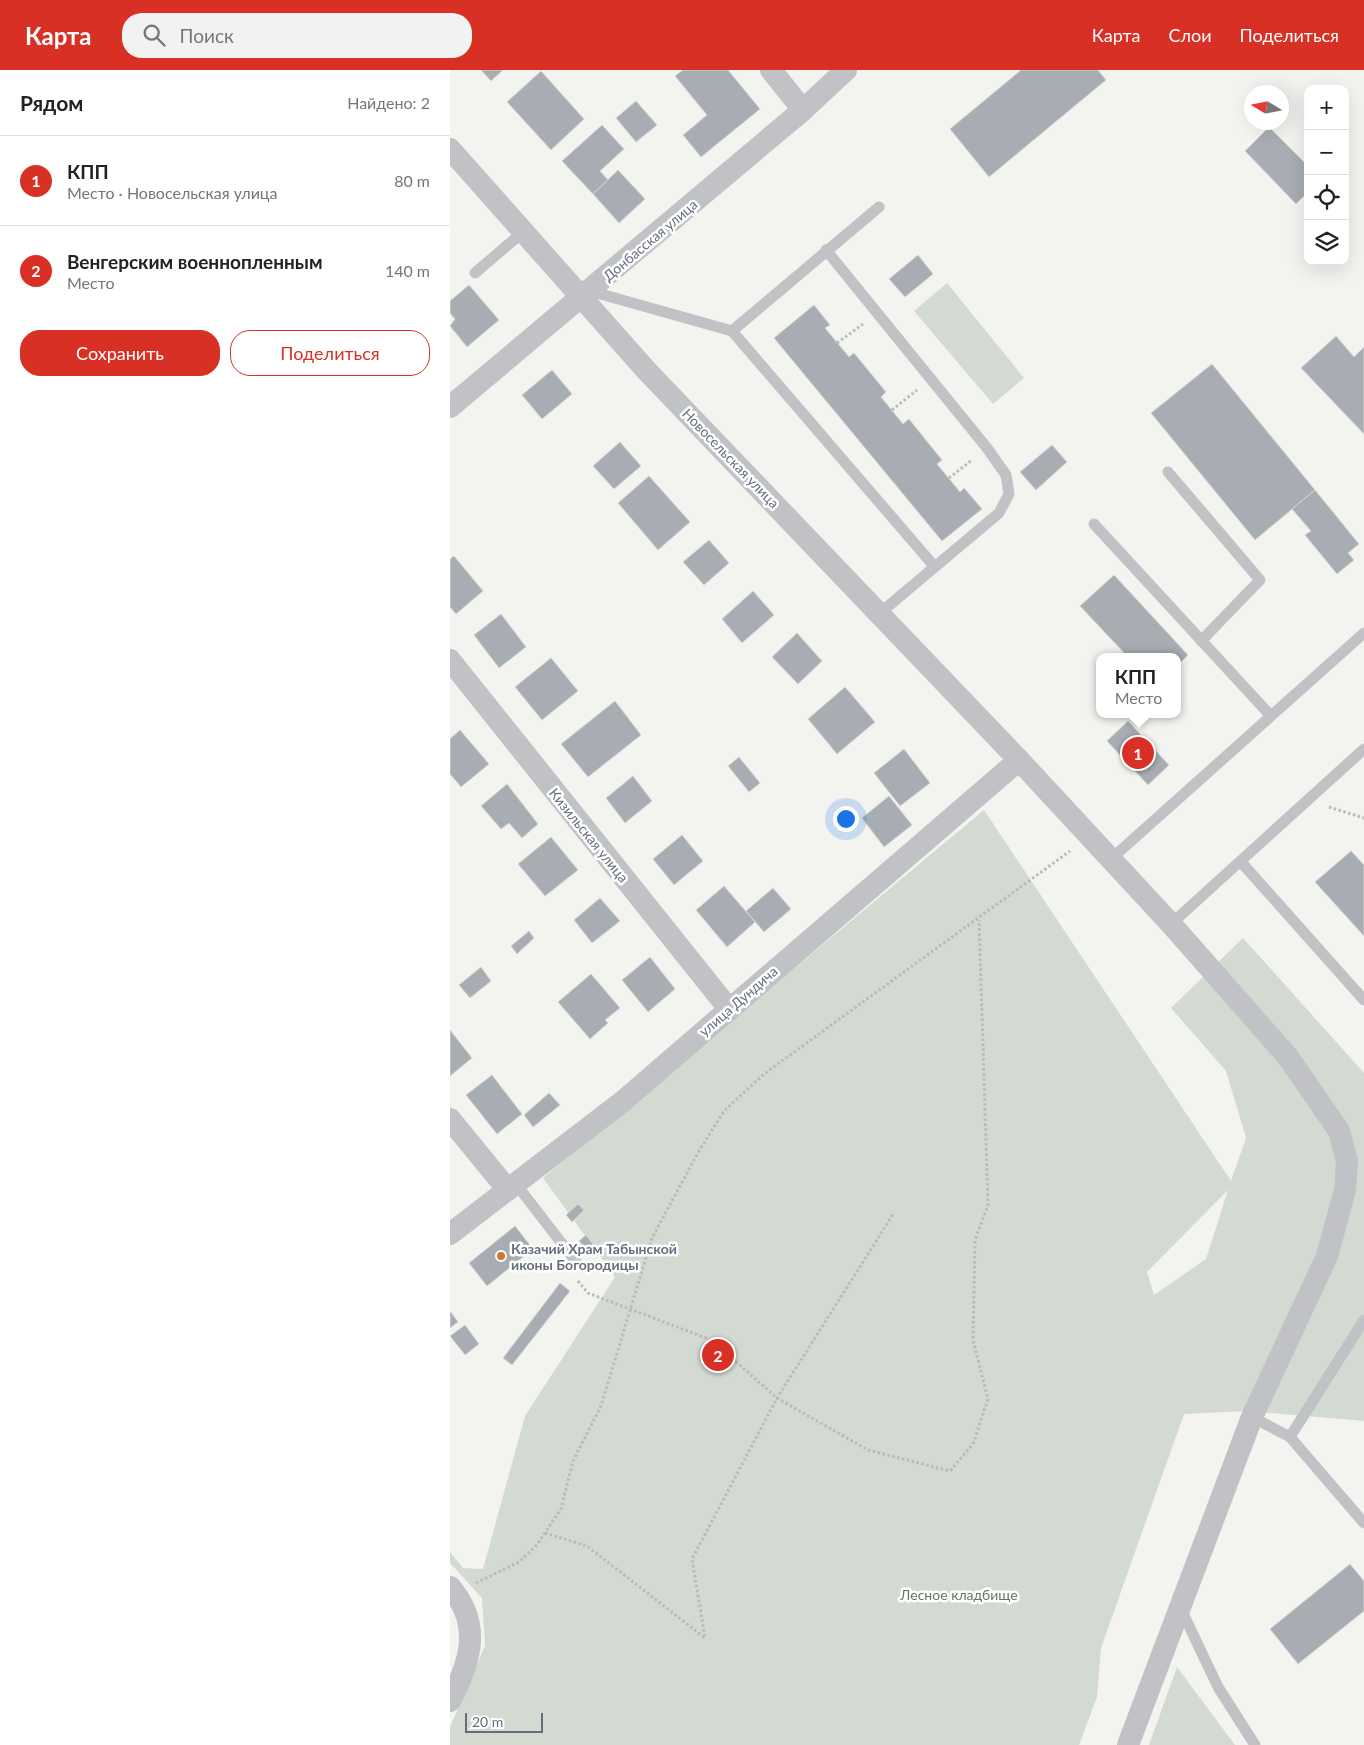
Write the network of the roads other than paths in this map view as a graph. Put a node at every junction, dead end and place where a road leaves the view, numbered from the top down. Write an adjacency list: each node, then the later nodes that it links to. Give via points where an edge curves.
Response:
1 (771, 70): 3 (street)
2 (846, 70): 3 (street, Донбасская улица)
3 (803, 110): 9 (street, Донбасская улица)
4 (450, 149): 6 (street, Новосельская улица)
5 (879, 207): 7 (lane)
6 (524, 231): 8 (lane); 9 (street, Новосельская улица)
7 (826, 250): 10 (lane); 14 (lane, via 1006,475 1009,494 999,513)
8 (475, 273)
9 (586, 294): 10 (lane); 11 (street, Донбасская улица); 15 (street, Новосельская улица, via 646,370)
10 (732, 330): 14 (lane)
11 (450, 407)
12 (1168, 472): 17 (lane, via 1260,580)
13 (1094, 524): 17 (lane)
14 (934, 566): 15 (lane)
15 (880, 613): 21 (street, Новосельская улица)
16 (1364, 634): 19 (lane)
17 (1201, 642): 19 (lane)
18 (450, 660): 26 (street, Кизильская улица)
19 (1271, 716): 22 (lane)
20 (1364, 749): 23 (lane)
21 (1019, 760): 22 (street, Новосельская улица); 26 (street, улица Дундича)
22 (1111, 859): 24 (street, Новосельская улица)
23 (1241, 862): 24 (lane); 25 (lane)
24 (1171, 924): 32 (street, Новосельская улица, via 1288,1057 1339,1131 1347,1160 1345,1190 1328,1256)
25 (1364, 1000)
26 (729, 1009): 28 (street, улица Дундича, via 622,1102)
27 (450, 1119): 28 (street)
28 (512, 1187): 29 (street, улица Дундича); 30 (lane)
29 (450, 1234)
30 (577, 1263)
31 (1364, 1320): 33 (lane)
32 (1252, 1417): 33 (lane); 36 (street, Новосельская улица)
33 (1290, 1437): 34 (lane)
34 (1364, 1523)
35 (453, 1590): 37 (street, via 468,1615 472,1635 465,1673)
36 (1179, 1605): 38 (street, Новосельская улица); 39 (lane, via 1218,1688)
37 (450, 1701)
38 (1128, 1745)
39 (1255, 1745)

